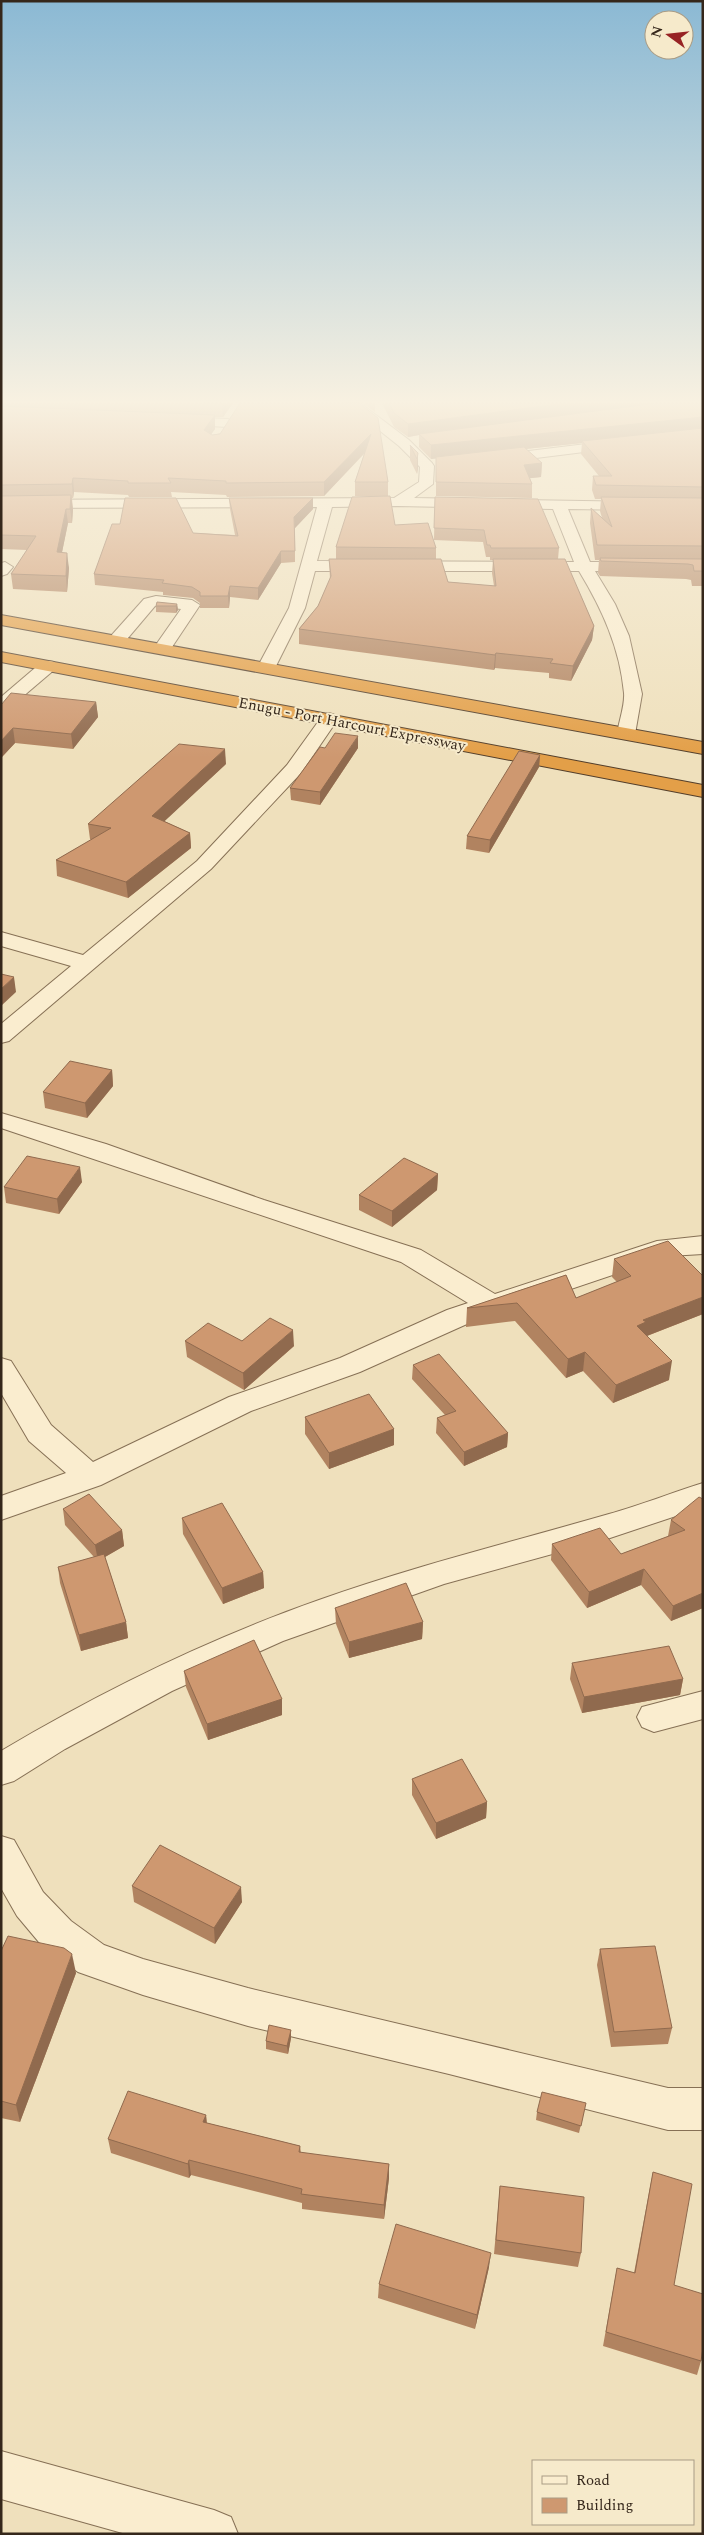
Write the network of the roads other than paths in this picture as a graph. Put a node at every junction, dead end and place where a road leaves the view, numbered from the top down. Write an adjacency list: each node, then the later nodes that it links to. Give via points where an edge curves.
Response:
1 (321, 521): 3 (street)
2 (566, 521): 4 (street)
3 (309, 566): 4 (street); 11 (street, via 297,608)
4 (584, 566): 5 (street); 14 (street, via 622,636 634,694)
5 (703, 567)
6 (1, 620): 7 (highway)
7 (116, 640): 8 (highway); 8 (street, via 150,602 192,605)
8 (162, 649): 11 (highway)
9 (1, 657): 10 (highway, Enugu - Port Harcourt Expressway)
10 (48, 666): 12 (street); 13 (highway, Enugu - Port Harcourt Expressway)
11 (266, 668): 14 (highway)
12 (1, 706)
13 (329, 719): 16 (highway, Enugu - Port Harcourt Expressway); 18 (street, via 294,769 204,864)
14 (626, 734): 15 (highway)
15 (703, 748)
16 (703, 791)
17 (1, 939): 18 (street)
18 (86, 963): 19 (street)
19 (1, 1036)
20 (1, 1120): 22 (street, via 411,1256)
21 (703, 1245): 22 (street, via 667,1247)
22 (493, 1306): 24 (street, via 457,1317 350,1365 240,1404)
23 (1, 1368): 24 (street, via 40,1432)
24 (90, 1477): 26 (street)
25 (703, 1495): 29 (street, via 645,1517 444,1571 270,1631 166,1677)
26 (1, 1508)
27 (703, 1705): 28 (street)
28 (654, 1717)
29 (1, 1770)
30 (1, 1852): 31 (street, via 30,1904 51,1928 92,1959 248,2007 668,2109)
31 (703, 2109)
32 (1, 2475): 33 (street)
33 (214, 2534)

